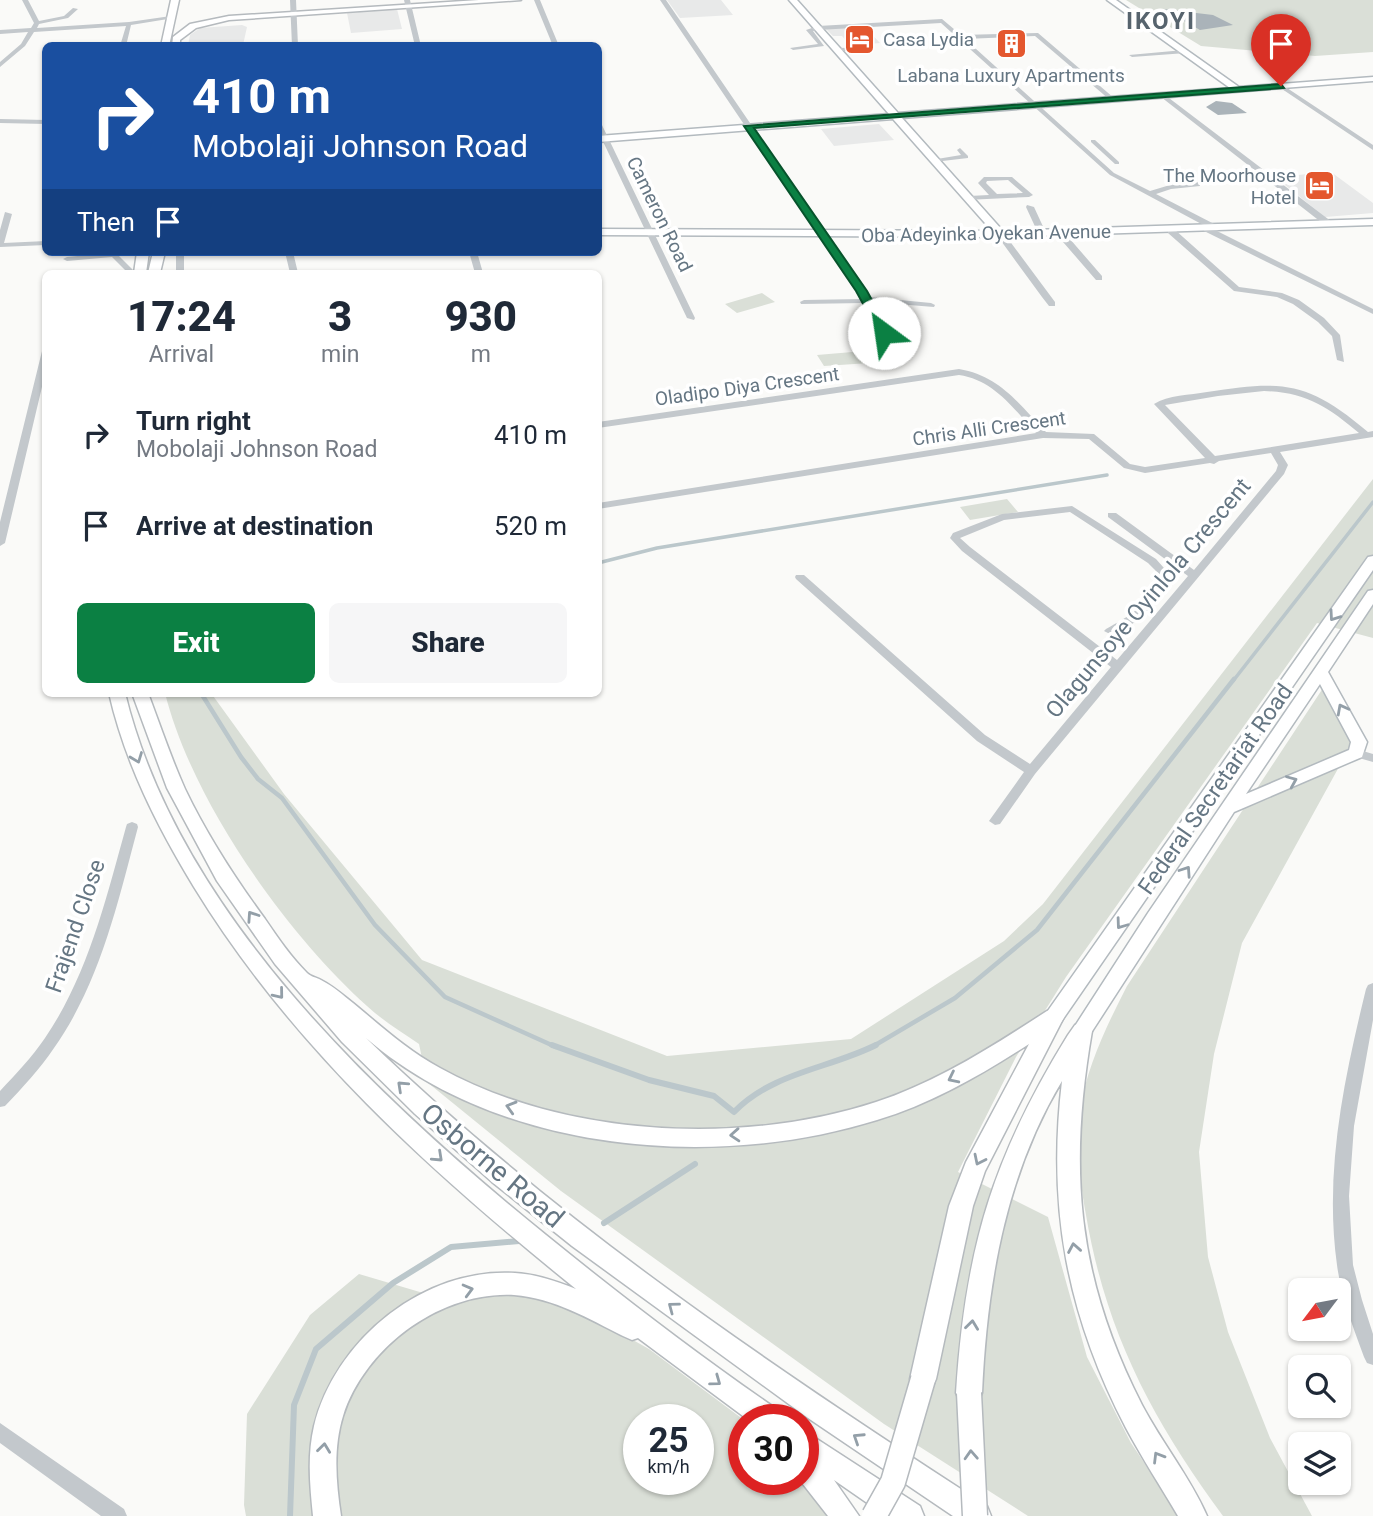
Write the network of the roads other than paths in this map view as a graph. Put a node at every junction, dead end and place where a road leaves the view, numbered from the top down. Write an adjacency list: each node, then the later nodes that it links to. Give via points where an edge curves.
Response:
1 (25, 0): 17 (street)
2 (176, 0): 16 (main road)
3 (182, 0): 13 (main road)
4 (443, 0): 10 (main road)
5 (517, 0): 10 (main road)
6 (537, 0): 28 (street)
7 (663, 0): 44 (street)
8 (793, 0): 19 (main road)
9 (1111, 0): 32 (main road)
10 (408, 3): 11 (main road); 27 (street)
11 (293, 8): 15 (main road); 25 (main road, via 199,24); 26 (street)
12 (75, 9): 17 (street, via 66,17)
13 (184, 13)
14 (193, 16): 15 (main road)
15 (215, 16): 24 (main road, via 185,24)
16 (171, 18): 18 (street); 24 (main road)
17 (37, 23): 20 (street)
18 (129, 24): 20 (street); 23 (street)
19 (818, 28): 22 (street, via 936,20); 29 (street, via 809,30 822,45); 31 (main road)
20 (33, 30): 21 (street); 34 (street)
21 (0, 32)
22 (961, 37): 39 (street, via 1036,34); 40 (street)
23 (124, 42)
24 (166, 42)
25 (176, 42)
26 (295, 42)
27 (417, 42)
28 (554, 42)
29 (793, 48)
30 (869, 49): 31 (street)
31 (840, 50): 41 (main road)
32 (1184, 52): 33 (street); 37 (main road)
33 (1132, 55)
34 (0, 65)
35 (1373, 79): 36 (main road)
36 (1281, 86): 37 (main road); 47 (street)
37 (1237, 89): 38 (main road)
38 (1163, 96): 39 (main road); 60 (street)
39 (1112, 99): 40 (main road)
40 (1035, 105): 41 (main road); 50 (street)
41 (897, 116): 44 (main road); 51 (main road)
42 (0, 121): 43 (street)
43 (42, 122)
44 (748, 126): 45 (main road); 67 (street)
45 (603, 139): 66 (street, Cameron Road)
46 (1093, 141): 49 (street)
47 (1373, 148)
48 (960, 150): 51 (street, via 965,157)
49 (1105, 152): 50 (street); 52 (street)
50 (1088, 153): 54 (street, via 1112,174)
51 (934, 160): 56 (main road)
52 (1117, 163)
53 (1197, 184): 54 (street)
54 (1149, 194): 61 (street)
55 (995, 197): 55 (street, via 982,183 984,179 1010,178 1029,195); 56 (street)
56 (969, 198): 68 (main road)
57 (1030, 207): 64 (street)
58 (8, 214): 70 (street)
59 (1373, 222): 60 (main road, Oba Adeyinka Oyekan Avenue)
60 (1329, 224): 61 (main road, Oba Adeyinka Oyekan Avenue)
61 (1212, 229): 62 (main road, Oba Adeyinka Oyekan Avenue); 80 (street)
62 (1171, 230): 65 (main road, Oba Adeyinka Oyekan Avenue); 83 (street, via 1237,289 1296,302 1336,335)
63 (602, 232): 66 (main road, Oba Adeyinka Oyekan Avenue)
64 (1042, 233): 65 (main road, Oba Adeyinka Oyekan Avenue); 68 (main road, Oba Adeyinka Oyekan Avenue)
65 (1060, 233): 75 (street)
66 (649, 234): 67 (main road, Oba Adeyinka Oyekan Avenue); 81 (street, Cameron Road)
67 (821, 234): 68 (main road, Oba Adeyinka Oyekan Avenue); 76 (street)
68 (1000, 234): 78 (street)
69 (42, 243): 70 (street)
70 (0, 246)
71 (91, 256): 73 (street)
72 (117, 256): 74 (street)
73 (67, 258)
74 (129, 270)
75 (1099, 278)
76 (866, 300): 77 (street); 79 (street); 82 (street)
77 (804, 302)
78 (1052, 304)
79 (931, 305)
80 (1373, 312)
81 (691, 318)
82 (884, 333)
83 (1341, 360)
84 (42, 366): 92 (street)
85 (602, 424): 86 (street, Oladipo Diya Crescent, via 959,372 989,380)
86 (1043, 435): 89 (street, Chris Alli Crescent, via 1091,436 1135,470); 90 (street, Chris Alli Crescent)
87 (1370, 435): 88 (street, Chris Alli Crescent); 89 (street, via 1334,406 1288,387 1159,404)
88 (1274, 450): 89 (street, Chris Alli Crescent); 94 (street, Olagunsoye Oyinlola Crescent, via 1283,465 1280,472)
89 (1214, 460)
90 (602, 505)
91 (1112, 515): 94 (street)
92 (0, 543)
93 (1373, 560): 110 (main road, Federal Secretariat Road, one-way to 110)
94 (1194, 575): 98 (street, Olagunsoye Oyinlola Crescent)
95 (800, 578): 104 (street, via 981,738)
96 (1373, 594): 99 (main road, Federal Secretariat Road)
97 (1110, 631): 98 (street, via 1140,612 1166,582 1166,576 1152,561 1080,513 1063,508 990,521 955,538)
98 (1117, 666): 104 (street, Olagunsoye Oyinlola Crescent)
99 (1321, 671): 102 (main road, one-way to 99); 105 (main road, Federal Secretariat Road)
100 (118, 697): 115 (main road, Osborne Road, one-way to 115, via 141,770 181,850 233,933 297,1016 476,1194)
101 (141, 697): 108 (main road, Osborne Road, one-way to 101, via 203,841 156,748)
102 (1363, 747): 103 (street); 105 (main road, one-way to 102)
103 (1373, 758)
104 (1031, 771): 106 (street, Olagunsoye Oyinlola Crescent)
105 (1229, 808): 111 (main road, Federal Secretariat Road, one-way to 105)
106 (995, 821)
107 (132, 827): 114 (street, Frajend Close, via 85,980 42,1059)
108 (297, 976): 112 (main road, one-way to 108, via 875,1112 772,1133 678,1138 590,1128 462,1090 388,1045 336,998); 126 (main road, Osborne Road, one-way to 108, via 731,1351 597,1252 417,1100 366,1053)
109 (1373, 989): 116 (street, via 1342,1160 1341,1202 1345,1265)
110 (1054, 1017): 112 (main road)
111 (1082, 1031): 113 (main road)
112 (1022, 1050): 124 (main road, one-way to 124, bridge, via 961,1206 909,1432 893,1482)
113 (1066, 1070): 126 (main road, one-way to 113, bridge, via 969,1393 979,1275 1003,1179 1040,1099); 127 (main road, one-way to 113, via 1117,1381 1093,1327 1068,1213)
114 (0, 1101)
115 (669, 1346): 117 (main road, Osborne Road, one-way to 117); 122 (main road, one-way to 115, via 323,1453 330,1415 364,1354 417,1309 479,1287 511,1284 541,1288)
116 (1373, 1357)
117 (748, 1404)
118 (0, 1432): 121 (street)
119 (819, 1454): 125 (main road)
120 (819, 1483): 123 (main road)
121 (117, 1516)
122 (327, 1516)
123 (845, 1516)
124 (874, 1516)
125 (910, 1516)
126 (976, 1516)
127 (1193, 1516)

